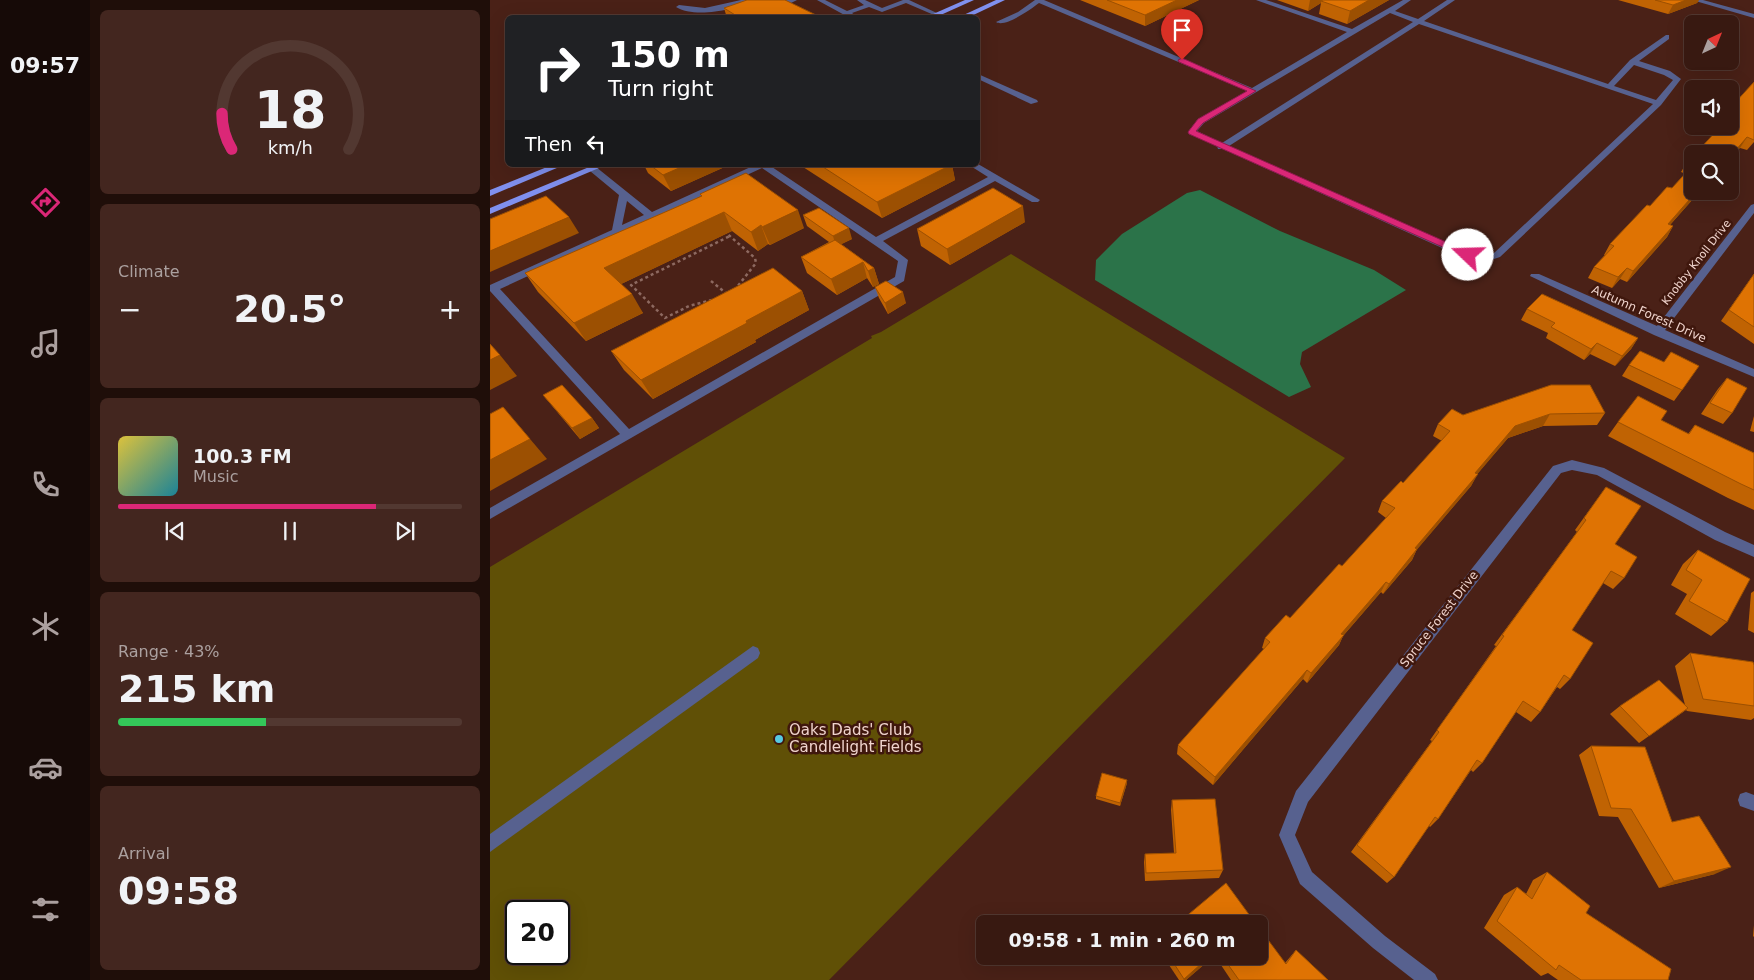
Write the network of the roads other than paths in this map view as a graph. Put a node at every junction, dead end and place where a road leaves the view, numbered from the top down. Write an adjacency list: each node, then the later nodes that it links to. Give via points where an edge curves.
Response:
1 (748, 0): 13 (street, via 710,12)
2 (794, 0): 18 (street, via 785,3)
3 (820, 0): 16 (street)
4 (860, 0): 12 (street)
5 (971, 0): 17 (main road)
6 (1002, 0): 20 (main road)
7 (1039, 0): 24 (street); 30 (street)
8 (1259, 0): 22 (street)
9 (1408, 0): 14 (street)
10 (1452, 0): 23 (street)
11 (1695, 0): 21 (street)
12 (869, 5): 16 (street); 17 (street, via 882,10 906,1)
13 (679, 7)
14 (1389, 11): 23 (street); 25 (street)
15 (1315, 12): 22 (street)
16 (847, 13): 19 (street)
17 (936, 14)
18 (807, 15)
19 (851, 15)
20 (967, 15)
21 (1754, 16)
22 (1307, 17): 25 (street)
23 (1418, 21): 29 (street); 33 (street)
24 (999, 22)
25 (1353, 32): 30 (street)
26 (1666, 37): 27 (street)
27 (1633, 62): 29 (street); 32 (street, via 1677,79)
28 (980, 77): 31 (street)
29 (1609, 87): 32 (street)
30 (1253, 91): 33 (street, via 1201,121 1192,132)
31 (1034, 102)
32 (1658, 103): 33 (street, via 1497,255 1482,260)
33 (1221, 147)
34 (555, 167): 40 (main road)
35 (590, 167): 41 (street); 44 (main road)
36 (759, 167): 45 (street)
37 (766, 167): 47 (street)
38 (977, 167): 39 (street)
39 (995, 177): 42 (street); 47 (street)
40 (490, 193)
41 (624, 194): 45 (street); 46 (street)
42 (1036, 200)
43 (1754, 207): 50 (street, Knobby Knoll Drive)
44 (490, 211)
45 (651, 216): 46 (street)
46 (616, 232): 49 (street)
47 (876, 241): 52 (street, via 903,260 900,280)
48 (1535, 276): 50 (street, Autumn Forest Drive)
49 (491, 288): 52 (street)
50 (1658, 332): 51 (street, Autumn Forest Drive)
51 (1754, 373)
52 (628, 434): 53 (street)
53 (490, 514)
54 (1754, 551): 57 (street, Spruce Forest Drive, via 1600,471 1572,464 1557,468 1302,797 1287,835 1306,878 1379,942)
55 (753, 653): 56 (street)
56 (490, 844)
57 (1429, 980)

